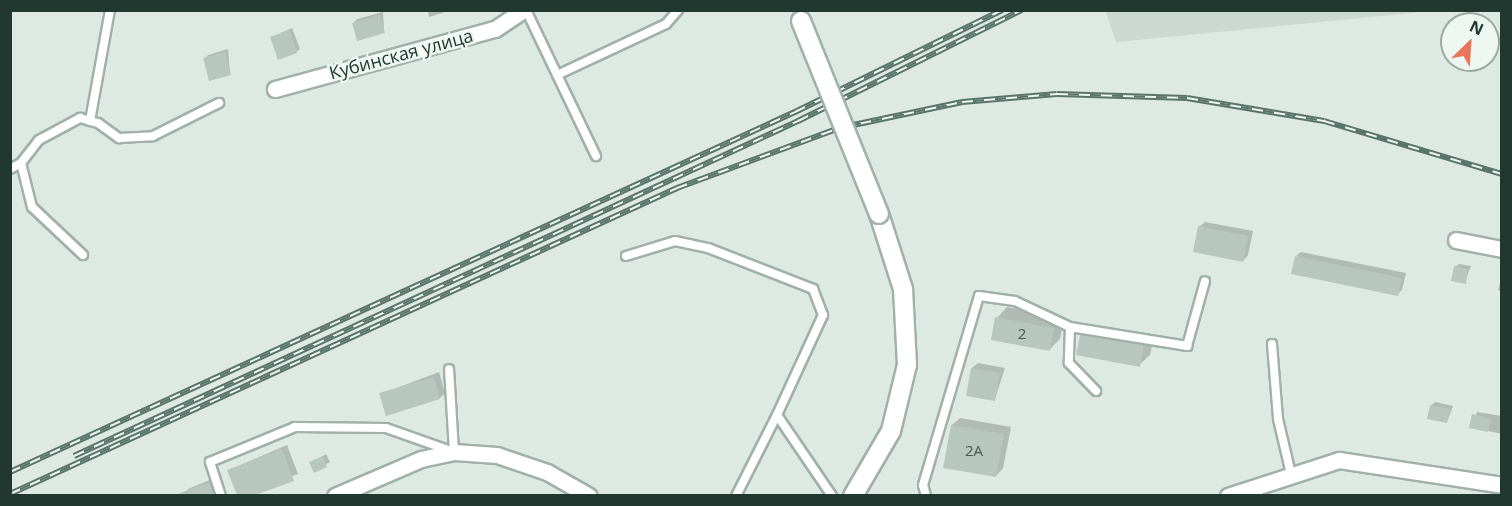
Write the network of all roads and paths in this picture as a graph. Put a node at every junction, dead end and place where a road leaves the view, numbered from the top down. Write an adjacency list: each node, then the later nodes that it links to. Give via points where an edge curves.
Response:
1 (110, 10): 8 (lane)
2 (525, 10): 5 (lane); 6 (street, Кубинская улица, via 495,29)
3 (678, 10): 5 (lane, via 666,24)
4 (799, 16): 30 (main road, bridge, via 879,214 903,289 907,365 891,431)
5 (557, 75): 9 (lane)
6 (275, 89)
7 (219, 103): 8 (lane, via 153,136 119,138)
8 (90, 121): 10 (lane, via 80,118 39,141)
9 (596, 156)
10 (21, 163): 11 (lane); 14 (lane, via 32,207)
11 (10, 169)
12 (1456, 240): 13 (street)
13 (1502, 249)
14 (83, 255)
15 (626, 256): 21 (lane, via 675,241 708,248 813,289 823,315)
16 (1205, 281): 17 (lane, via 1187,346)
17 (1070, 327): 20 (lane, via 1069,363); 31 (lane, via 1015,301 979,296 923,485)
18 (1272, 344): 23 (lane, via 1278,419)
19 (449, 369): 22 (lane)
20 (1096, 391)
21 (777, 415): 28 (lane); 29 (lane)
22 (454, 452): 25 (lane, via 386,428 295,427 210,462); 26 (street, via 422,459); 27 (street, via 496,455 547,472)
23 (1291, 474): 24 (street, via 1339,460); 32 (street)
24 (1502, 485)
25 (221, 495)
26 (335, 495)
27 (589, 495)
28 (736, 495)
29 (832, 495)
30 (853, 495)
31 (926, 495)
32 (1228, 495)

